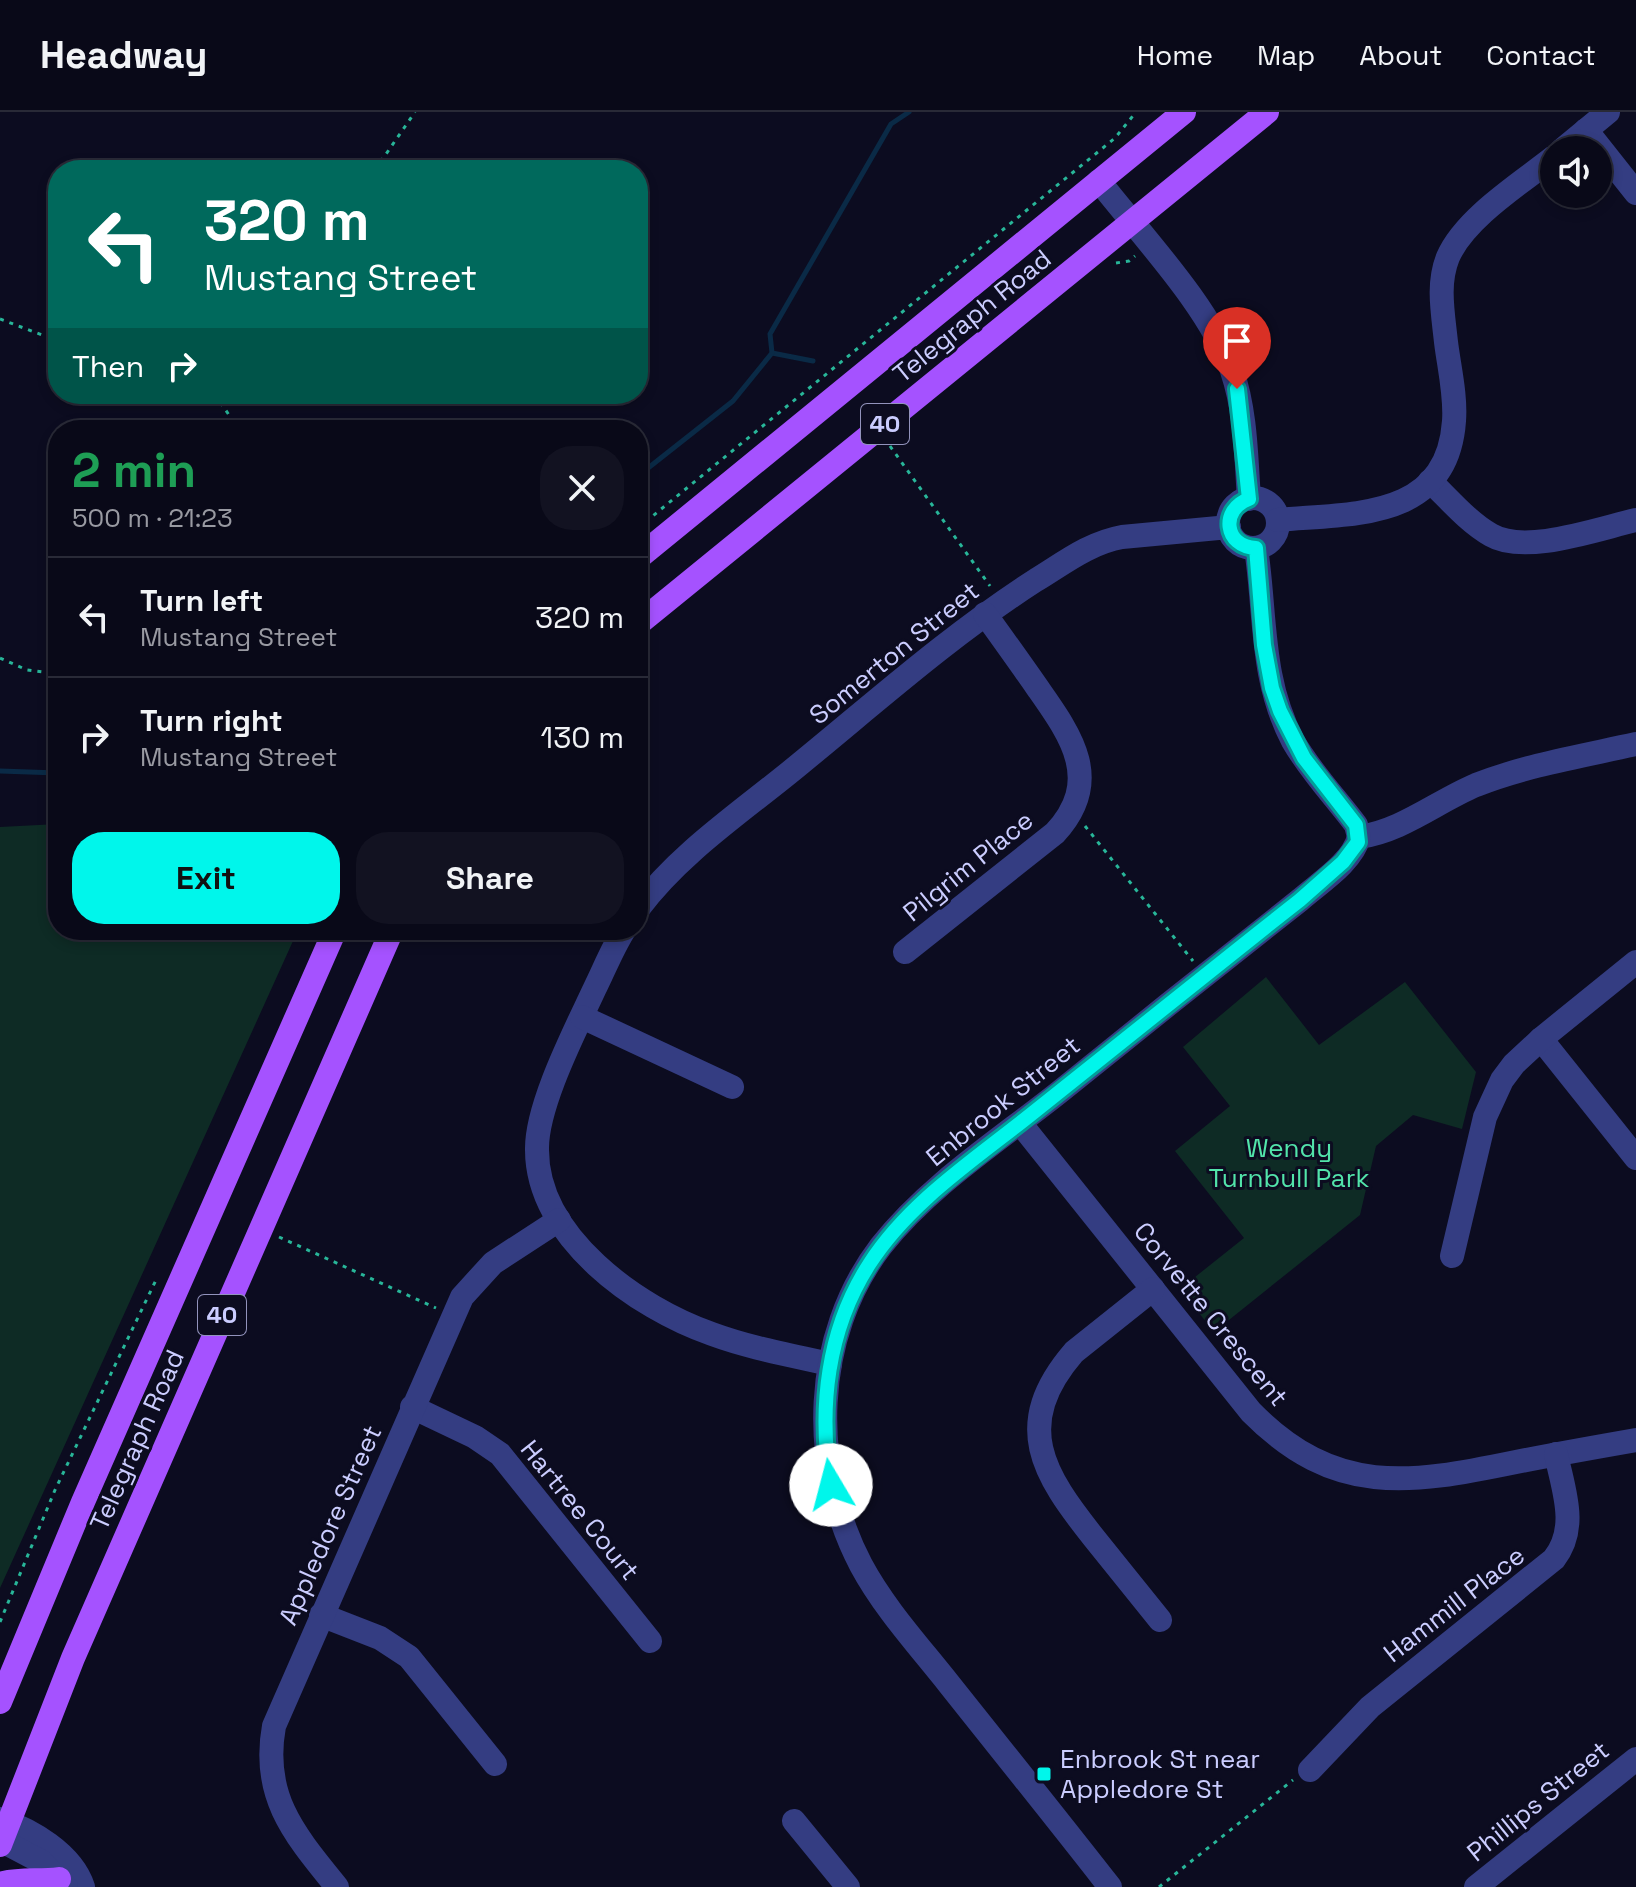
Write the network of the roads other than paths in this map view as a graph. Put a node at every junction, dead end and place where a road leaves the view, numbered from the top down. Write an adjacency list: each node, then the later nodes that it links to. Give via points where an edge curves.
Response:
1 (1184, 112): 7 (main road, Telegraph Road / 40)
2 (1267, 112): 9 (main road, Telegraph Road / 40)
3 (1608, 112): 4 (street)
4 (1586, 130): 5 (street); 8 (street)
5 (1579, 136)
6 (1540, 168): 10 (street, via 1475,221 1449,255 1441,286 1455,418 1444,460)
7 (1099, 181): 9 (street); 16 (main road, Telegraph Road / 40)
8 (1636, 193)
9 (1132, 222): 11 (street, via 1224,351 1241,412); 18 (main road, Telegraph Road / 40)
10 (1430, 481): 12 (street, via 1389,508); 13 (street, via 1503,541 1538,542)
11 (1249, 499): 12 (street, via 1265,501); 14 (street, via 1235,506)
12 (1278, 520): 15 (street, via 1275,536)
13 (1636, 520)
14 (1229, 527): 15 (street, via 1241,545); 17 (street, Somerton Street, via 1105,541)
15 (1256, 548): 20 (street, via 1264,645 1280,711 1295,744 1353,821)
16 (648, 550)
17 (993, 608): 21 (street, Somerton Street, via 679,863); 25 (street, Pilgrim Place, via 1074,743 1080,779 1063,825)
18 (648, 616)
19 (1636, 744): 20 (street, via 1505,775 1385,832)
20 (1359, 837): 30 (street, Enbrook Street, via 1337,867)
21 (648, 898)
22 (331, 940): 42 (main road, Telegraph Road / 40)
23 (388, 940): 47 (main road, Telegraph Road / 40, via 73,1658)
24 (619, 940): 27 (street)
25 (905, 952)
26 (1636, 962): 28 (street)
27 (582, 1017): 29 (street); 32 (street, via 539,1125 536,1149 546,1196)
28 (1541, 1039): 31 (street); 33 (street, via 1514,1064 1485,1117)
29 (732, 1087)
30 (1020, 1123): 34 (street, Corvette Crescent); 35 (street, Enbrook Street, via 932,1194 882,1246 843,1316)
31 (1636, 1158)
32 (559, 1220): 35 (street, via 601,1267 685,1324); 36 (street, Appledore Street, via 481,1273 462,1297)
33 (1452, 1256)
34 (1153, 1289): 38 (street, Corvette Crescent, via 1264,1424 1295,1449 1332,1467 1375,1479 1427,1479); 40 (street, via 1064,1364 1043,1407 1040,1444 1056,1488)
35 (830, 1364): 53 (street, Enbrook Street, via 827,1458 839,1516 861,1566)
36 (412, 1407): 39 (street, Appledore Street); 41 (street, Hartree Court, via 500,1454)
37 (1636, 1440): 38 (street, Corvette Crescent)
38 (1556, 1454): 45 (street, Hammill Place, via 1568,1523 1554,1559 1370,1707)
39 (321, 1615): 44 (street, via 380,1638 409,1657); 51 (street, Appledore Street, via 274,1726 270,1762 284,1817)
40 (1160, 1620)
41 (650, 1641)
42 (0, 1702)
43 (1636, 1759): 54 (street, Phillips Street)
44 (495, 1764)
45 (1310, 1770)
46 (794, 1821): 52 (street)
47 (2, 1833): 48 (street); 50 (street, via 53,1848)
48 (63, 1883): 49 (main road, via 26,1879)
49 (0, 1884)
50 (83, 1887)
51 (337, 1887)
52 (848, 1887)
53 (1110, 1887)
54 (1476, 1887)

